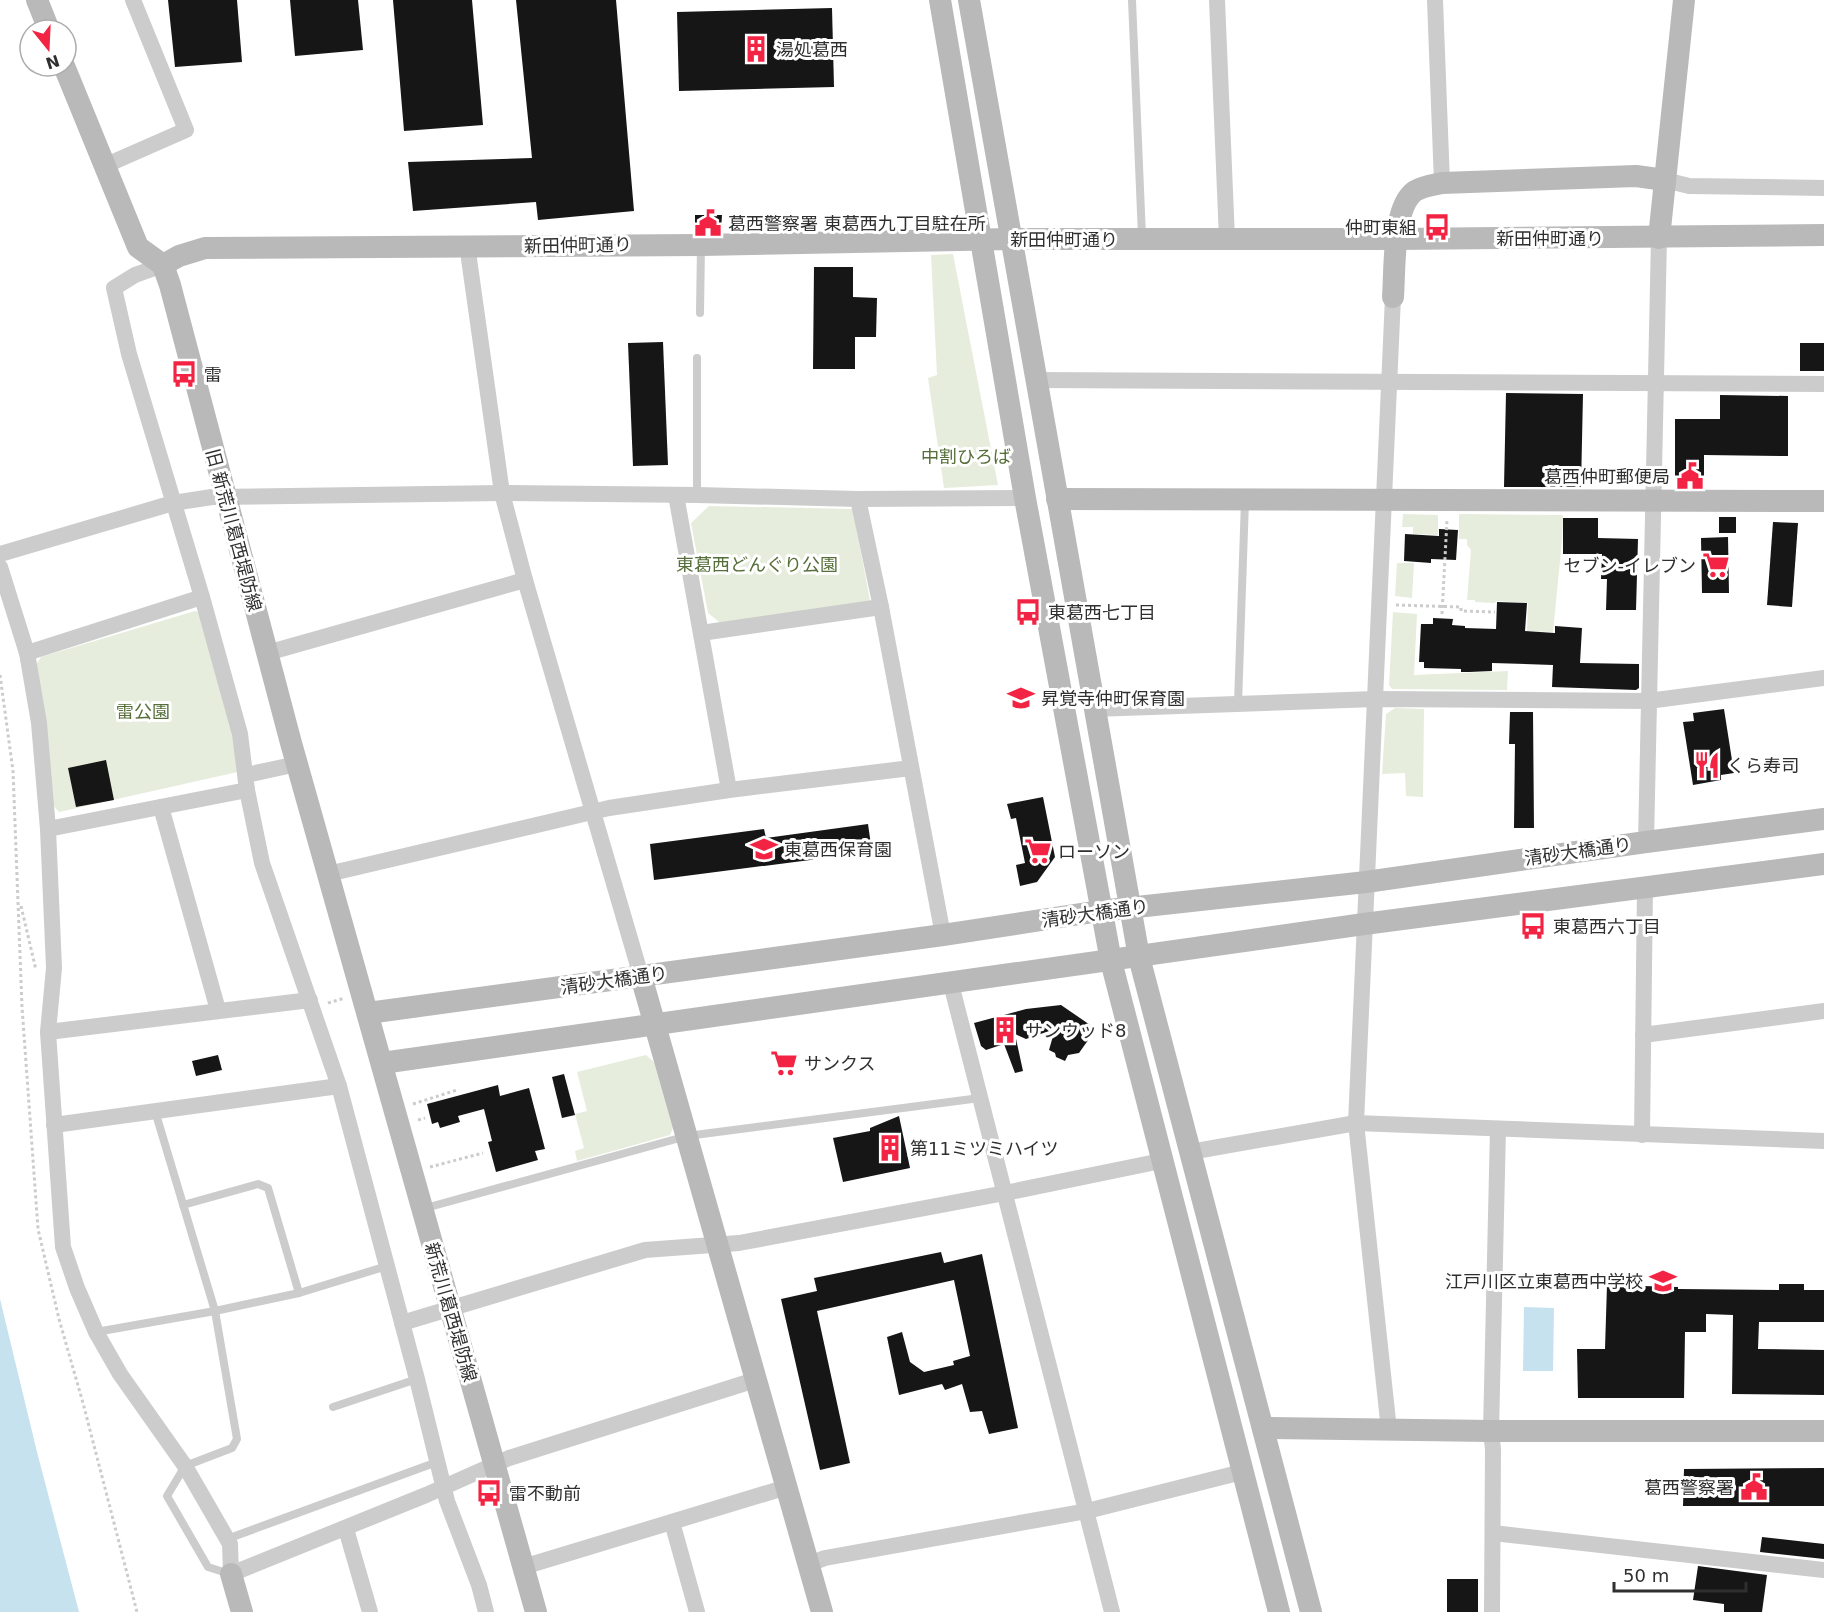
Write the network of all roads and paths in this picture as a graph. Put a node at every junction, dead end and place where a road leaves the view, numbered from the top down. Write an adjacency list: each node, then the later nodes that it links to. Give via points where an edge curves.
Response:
1 (37, 0): 9 (street)
2 (133, 0): 11 (street, via 186,130)
3 (940, 0): 21 (street)
4 (969, 0): 17 (street)
5 (1132, 0): 18 (lane)
6 (1217, 0): 19 (street)
7 (1435, 0): 13 (street)
8 (1684, 0): 12 (street)
9 (44, 18)
10 (69, 78): 11 (street)
11 (104, 166): 24 (street, via 138,247)
12 (1665, 180): 13 (street, via 1636,176); 14 (street, via 1689,186); 16 (street)
13 (1442, 183): 20 (street, via 1413,192 1404,207)
14 (1824, 188)
15 (1824, 235): 16 (street, 新田仲町通り)
16 (1659, 238): 20 (street, 新田仲町通り); 30 (street)
17 (1012, 239): 18 (street, 新田仲町通り); 21 (street, 新田仲町通り); 28 (street)
18 (1142, 239): 19 (street, 新田仲町通り)
19 (1227, 239): 20 (street, 新田仲町通り)
20 (1396, 239): 25 (street)
21 (981, 240): 22 (street, 新田仲町通り); 36 (street)
22 (701, 245): 23 (street, 新田仲町通り); 26 (lane)
23 (469, 246): 24 (street, 新田仲町通り, via 205,248); 32 (street)
24 (163, 265): 35 (street, 旧 新荒川葛西堤防線, via 176,302); 44 (street, via 114,288 129,354)
25 (1393, 297): 29 (street)
26 (700, 313)
27 (697, 358): 34 (lane)
28 (1036, 380): 29 (street); 38 (street)
29 (1389, 381): 30 (street); 42 (street)
30 (1657, 384): 31 (street); 41 (street)
31 (1824, 384)
32 (502, 493): 33 (street); 35 (street); 47 (street)
33 (676, 495): 34 (street); 54 (street)
34 (697, 495): 37 (street)
35 (225, 497): 44 (street); 55 (street, 旧 新荒川葛西堤防線)
36 (1025, 498): 37 (street); 77 (street)
37 (858, 499): 51 (street)
38 (1057, 499): 39 (street); 61 (street)
39 (1245, 499): 42 (street); 60 (lane)
40 (1448, 500): 41 (street); 42 (street); 50 (path)
41 (1654, 500): 43 (street); 59 (street)
42 (1384, 501): 49 (street)
43 (1824, 501)
44 (173, 503): 45 (street); 48 (street)
45 (0, 554)
46 (0, 567): 56 (street)
47 (525, 580): 55 (street); 67 (street)
48 (202, 597): 56 (street); 64 (street, via 240,734)
49 (1379, 604): 50 (path); 58 (street)
50 (1443, 606): 52 (path); 53 (path)
51 (881, 607): 54 (street); 63 (street)
52 (1495, 612)
53 (1442, 614)
54 (701, 633): 65 (street)
55 (267, 652): 62 (street, 旧 新荒川葛西堤防線)
56 (27, 653): 69 (street, via 39,723)
57 (1824, 678): 59 (street)
58 (1375, 699): 59 (street); 60 (street); 73 (street)
59 (1648, 701): 70 (street)
60 (1238, 705): 61 (street)
61 (1094, 709): 76 (street)
62 (297, 764): 64 (street); 72 (street, 旧 新荒川葛西堤防線)
63 (910, 768): 65 (street); 79 (street)
64 (247, 783): 66 (street); 86 (street, via 262,863)
65 (729, 790): 67 (street)
66 (161, 807): 69 (street); 87 (street)
67 (593, 811): 72 (street); 83 (street)
68 (1824, 819): 70 (street, 清砂大橋通り)
69 (48, 829): 91 (street, via 54,968)
70 (1646, 842): 73 (street, 清砂大橋通り)
71 (1824, 864): 74 (street)
72 (328, 874): 89 (street, 旧 新荒川葛西堤防線)
73 (1366, 882): 76 (street, 清砂大橋通り); 78 (street)
74 (1646, 887): 78 (street); 92 (street)
75 (19, 902): 82 (path)
76 (1129, 907): 77 (street, 清砂大橋通り); 80 (street)
77 (1100, 911): 79 (street, 清砂大橋通り); 81 (street)
78 (1364, 924): 80 (street); 99 (street)
79 (943, 935): 83 (street, 清砂大橋通り)
80 (1139, 957): 81 (street); 105 (street)
81 (1111, 961): 84 (street); 107 (street)
82 (36, 973)
83 (641, 976): 89 (street, 清砂大橋通り); 90 (street)
84 (951, 984): 90 (street); 97 (street)
85 (352, 996): 86 (path)
86 (318, 1002): 87 (street); 94 (street)
87 (218, 1011): 91 (street)
88 (1824, 1011): 92 (street)
89 (368, 1012): 93 (street, 新荒川葛西堤防線)
90 (653, 1023): 93 (street); 103 (street)
91 (48, 1032): 100 (street)
92 (1643, 1035): 102 (street)
93 (382, 1063): 108 (street, 新荒川葛西堤防線)
94 (339, 1086): 98 (street); 113 (street)
95 (457, 1090): 96 (path, via 412,1105)
96 (410, 1098)
97 (980, 1098): 103 (lane); 109 (street)
98 (156, 1111): 100 (street); 110 (lane)
99 (1356, 1122): 101 (street); 105 (street); 123 (street)
100 (54, 1125): 118 (street, via 63,1247)
101 (1498, 1129): 102 (street); 124 (street)
102 (1642, 1135): 104 (street)
103 (687, 1136): 111 (lane); 112 (street)
104 (1824, 1141)
105 (1190, 1152): 122 (street)
106 (483, 1153): 108 (path, via 430,1166 434,1179)
107 (1161, 1161): 109 (street); 129 (street)
108 (415, 1185): 111 (street, 新荒川葛西堤防線)
109 (1005, 1194): 112 (street, via 739,1243); 132 (street)
110 (183, 1204): 114 (lane, via 258,1184 268,1188); 116 (lane)
111 (422, 1209): 115 (street, 新荒川葛西堤防線)
112 (717, 1243): 115 (street, via 645,1250); 120 (street)
113 (387, 1266): 114 (lane); 117 (street)
114 (299, 1293): 116 (lane)
115 (450, 1309): 117 (street); 127 (street, 新荒川葛西堤防線)
116 (215, 1311): 118 (lane); 128 (lane, via 237,1439 232,1448)
117 (402, 1323): 119 (street)
118 (96, 1332): 128 (street, via 120,1374)
119 (417, 1379): 121 (lane); 126 (street)
120 (755, 1380): 127 (street); 131 (street)
121 (333, 1407)
122 (1263, 1428): 123 (street); 149 (street)
123 (1389, 1430): 124 (street)
124 (1491, 1431): 125 (street); 135 (street)
125 (1824, 1431)
126 (437, 1462): 130 (street); 136 (lane)
127 (494, 1464): 130 (street); 138 (street, 新荒川葛西堤防線)
128 (185, 1466): 136 (street); 140 (lane, via 167,1496 208,1567)
129 (1242, 1472): 132 (street); 148 (street)
130 (444, 1487): 134 (street); 143 (street)
131 (787, 1487): 133 (street); 137 (street)
132 (1087, 1511): 137 (street); 147 (street)
133 (672, 1522): 138 (street); 145 (street)
134 (346, 1528): 140 (street); 142 (street)
135 (1493, 1533): 139 (street); 150 (street)
136 (227, 1539): 140 (street)
137 (809, 1564): 146 (street)
138 (523, 1567): 144 (street, 新荒川葛西堤防線)
139 (1824, 1570)
140 (231, 1574): 141 (street)
141 (242, 1612)
142 (370, 1612)
143 (486, 1612)
144 (536, 1612)
145 (697, 1612)
146 (822, 1612)
147 (1112, 1612)
148 (1279, 1612)
149 (1311, 1612)
150 (1492, 1612)

